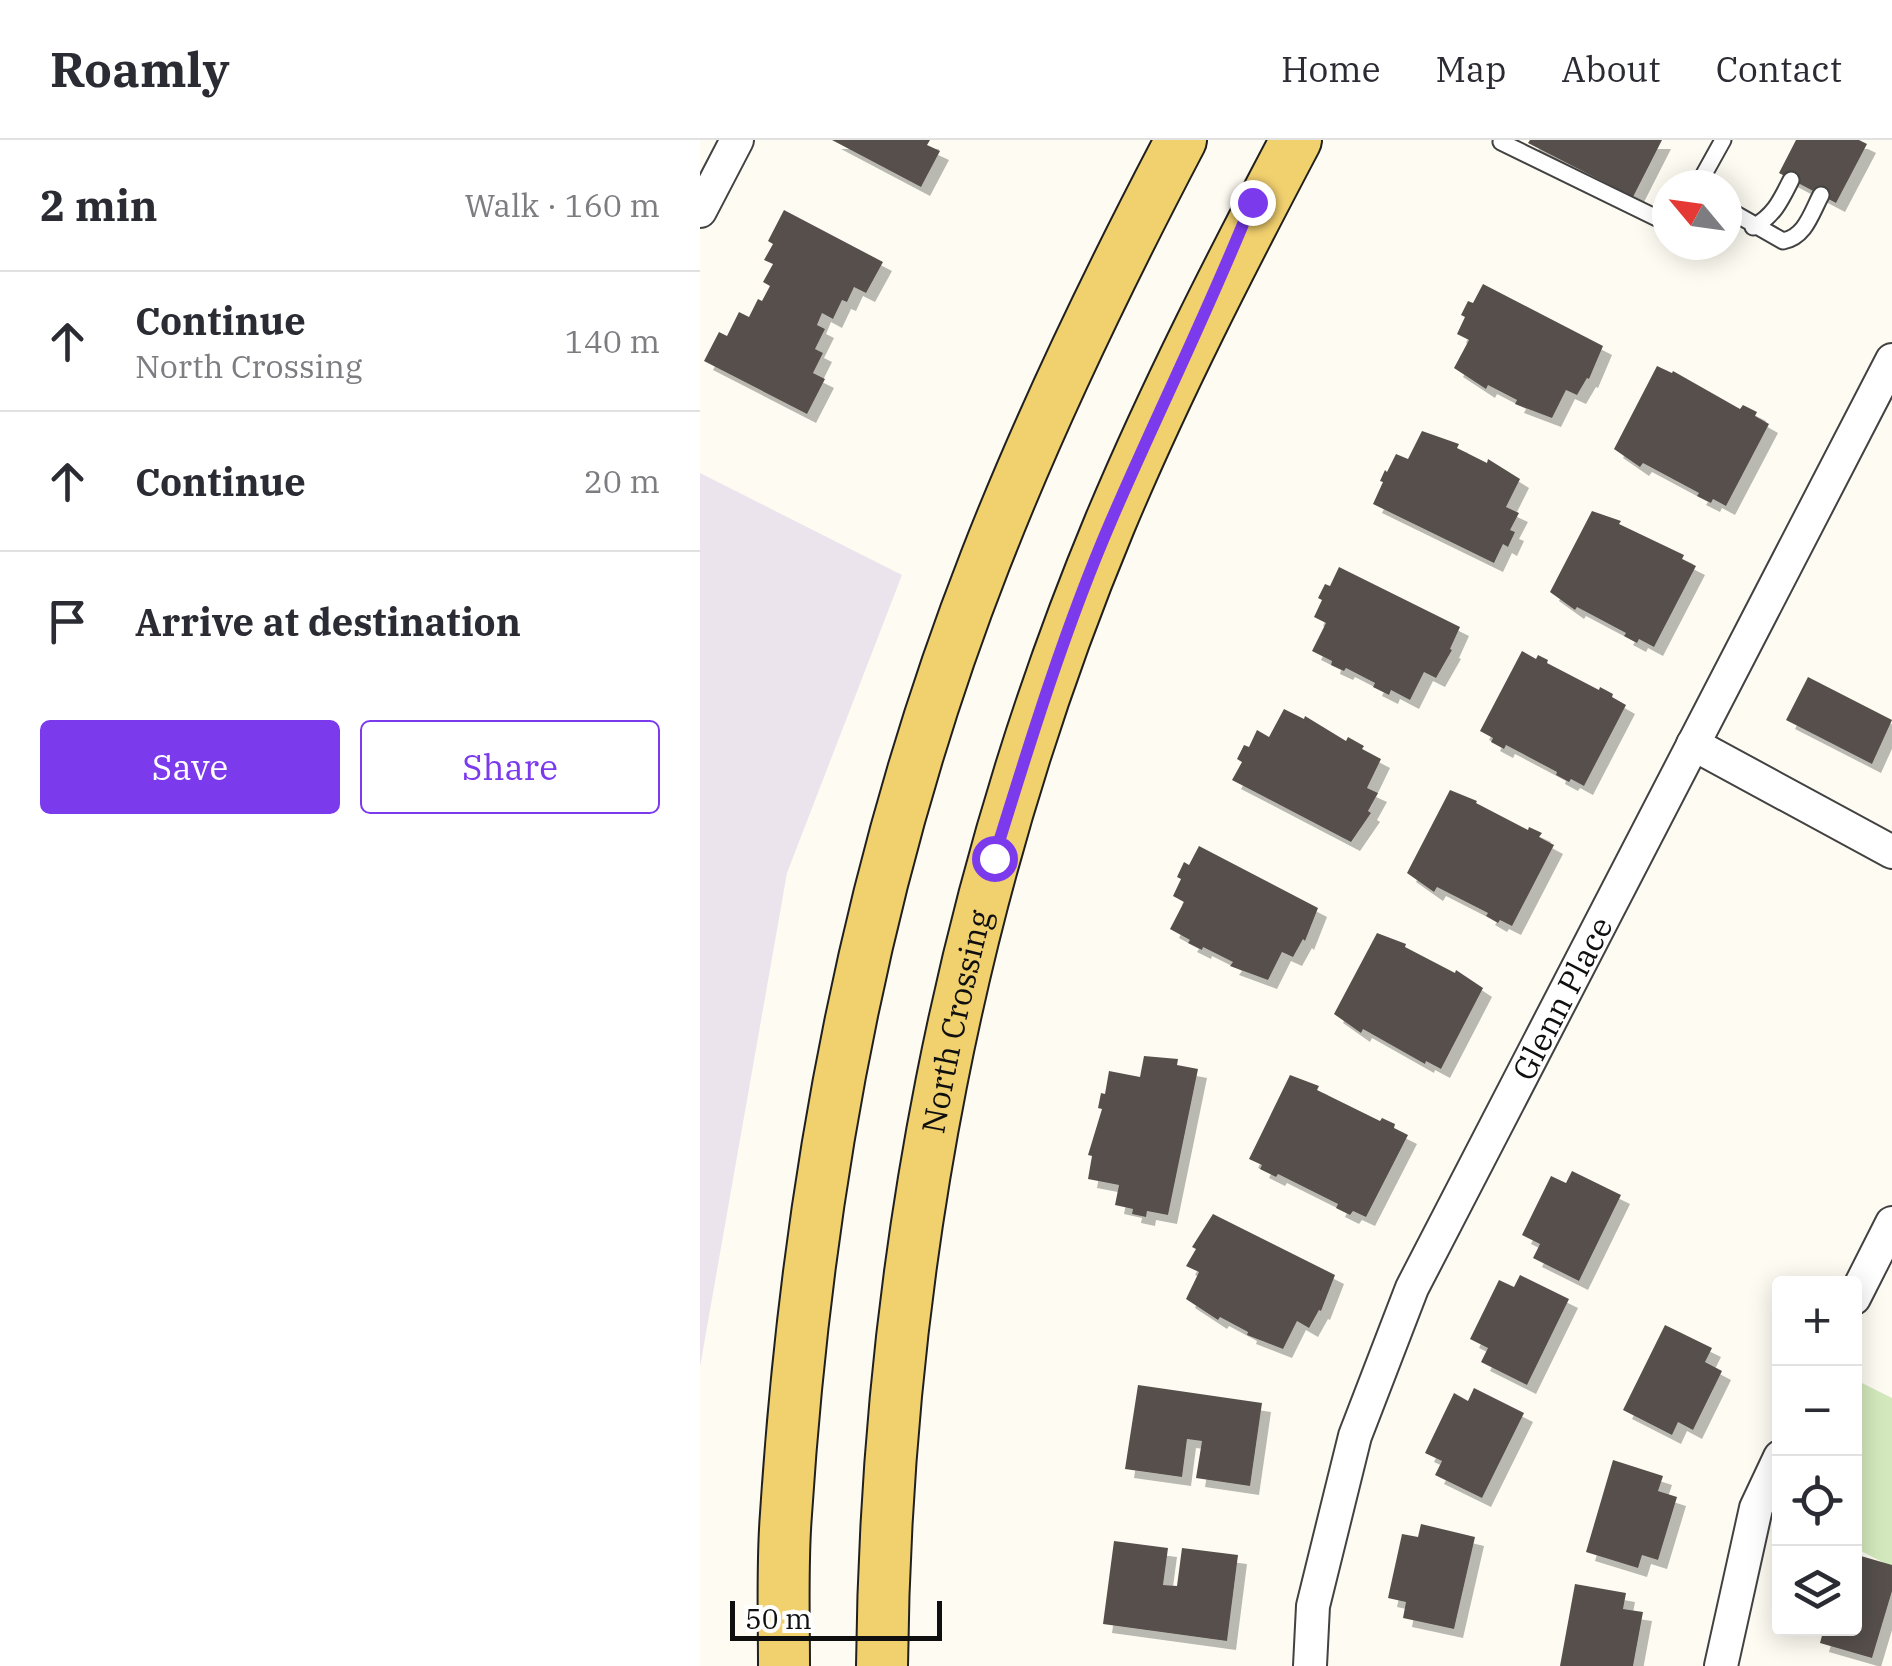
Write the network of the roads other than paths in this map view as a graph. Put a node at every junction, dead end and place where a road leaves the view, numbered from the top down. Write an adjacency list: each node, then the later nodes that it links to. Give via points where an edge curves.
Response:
1 (737, 140): 10 (street)
2 (1181, 140): 21 (main road, via 1061,382 984,562 921,748 868,936 830,1123 802,1318 785,1518)
3 (1278, 140): 14 (main road)
4 (1296, 140): 14 (main road, North Crossing)
5 (1502, 140): 11 (lane)
6 (1723, 140): 7 (lane)
7 (1706, 170)
8 (1791, 180): 13 (lane, via 1777,208)
9 (1820, 195): 13 (lane, via 1796,239 1783,241)
10 (700, 211)
11 (1652, 216)
12 (1742, 219): 13 (lane)
13 (1753, 227)
14 (1214, 294): 22 (main road, North Crossing, via 1110,523 1041,706 983,896 941,1085 910,1272 890,1467)
15 (1892, 360): 16 (street, Glenn Place)
16 (1693, 744): 17 (street); 23 (street, Glenn Place, via 1412,1288 1350,1454 1312,1606)
17 (1892, 852)
18 (1892, 1224): 19 (street)
19 (1862, 1282)
20 (1772, 1474): 24 (street, via 1756,1508)
21 (784, 1666)
22 (882, 1666)
23 (1310, 1666)
24 (1721, 1666)

